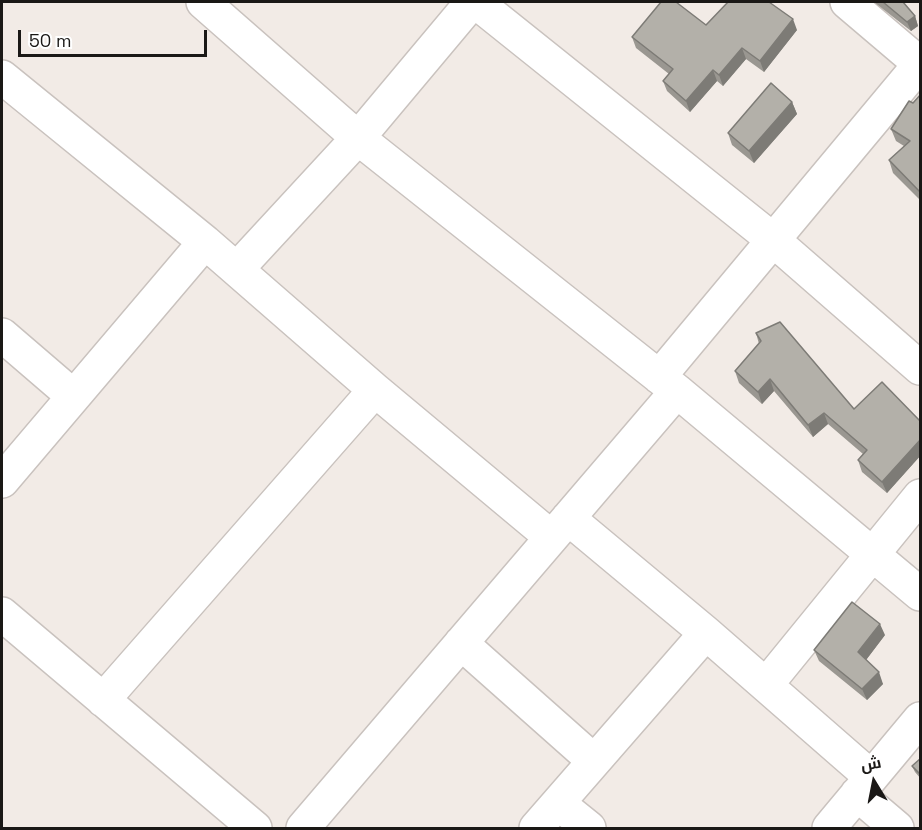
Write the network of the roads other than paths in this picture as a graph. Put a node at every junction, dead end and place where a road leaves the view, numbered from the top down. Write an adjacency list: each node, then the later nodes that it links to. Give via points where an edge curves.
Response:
1 (203, 2): 7 (street)
2 (472, 2): 7 (street)
3 (476, 2): 8 (street)
4 (847, 2): 5 (street)
5 (920, 64): 8 (street)
6 (2, 77): 9 (street)
7 (357, 138): 10 (street); 13 (street)
8 (772, 239): 12 (street); 13 (street)
9 (205, 242): 10 (street); 15 (street)
10 (237, 269): 14 (street)
11 (2, 335): 15 (street)
12 (921, 368)
13 (668, 384): 18 (street); 19 (street)
14 (375, 390): 18 (street); 25 (street)
15 (73, 396): 16 (street)
16 (2, 481)
17 (921, 496): 19 (street)
18 (560, 528): 22 (street); 23 (street)
19 (872, 554): 20 (street); 24 (street)
20 (921, 594)
21 (2, 614): 25 (street)
22 (706, 633): 24 (street); 27 (street)
23 (461, 643): 27 (street); 31 (street)
24 (765, 685): 28 (street)
25 (103, 700): 30 (street)
26 (921, 719): 28 (street)
27 (594, 761): 29 (street)
28 (864, 786): 34 (street); 35 (street)
29 (558, 803): 32 (street); 33 (street)
30 (255, 828)
31 (303, 828)
32 (536, 828)
33 (589, 828)
34 (829, 828)
35 (897, 828)

